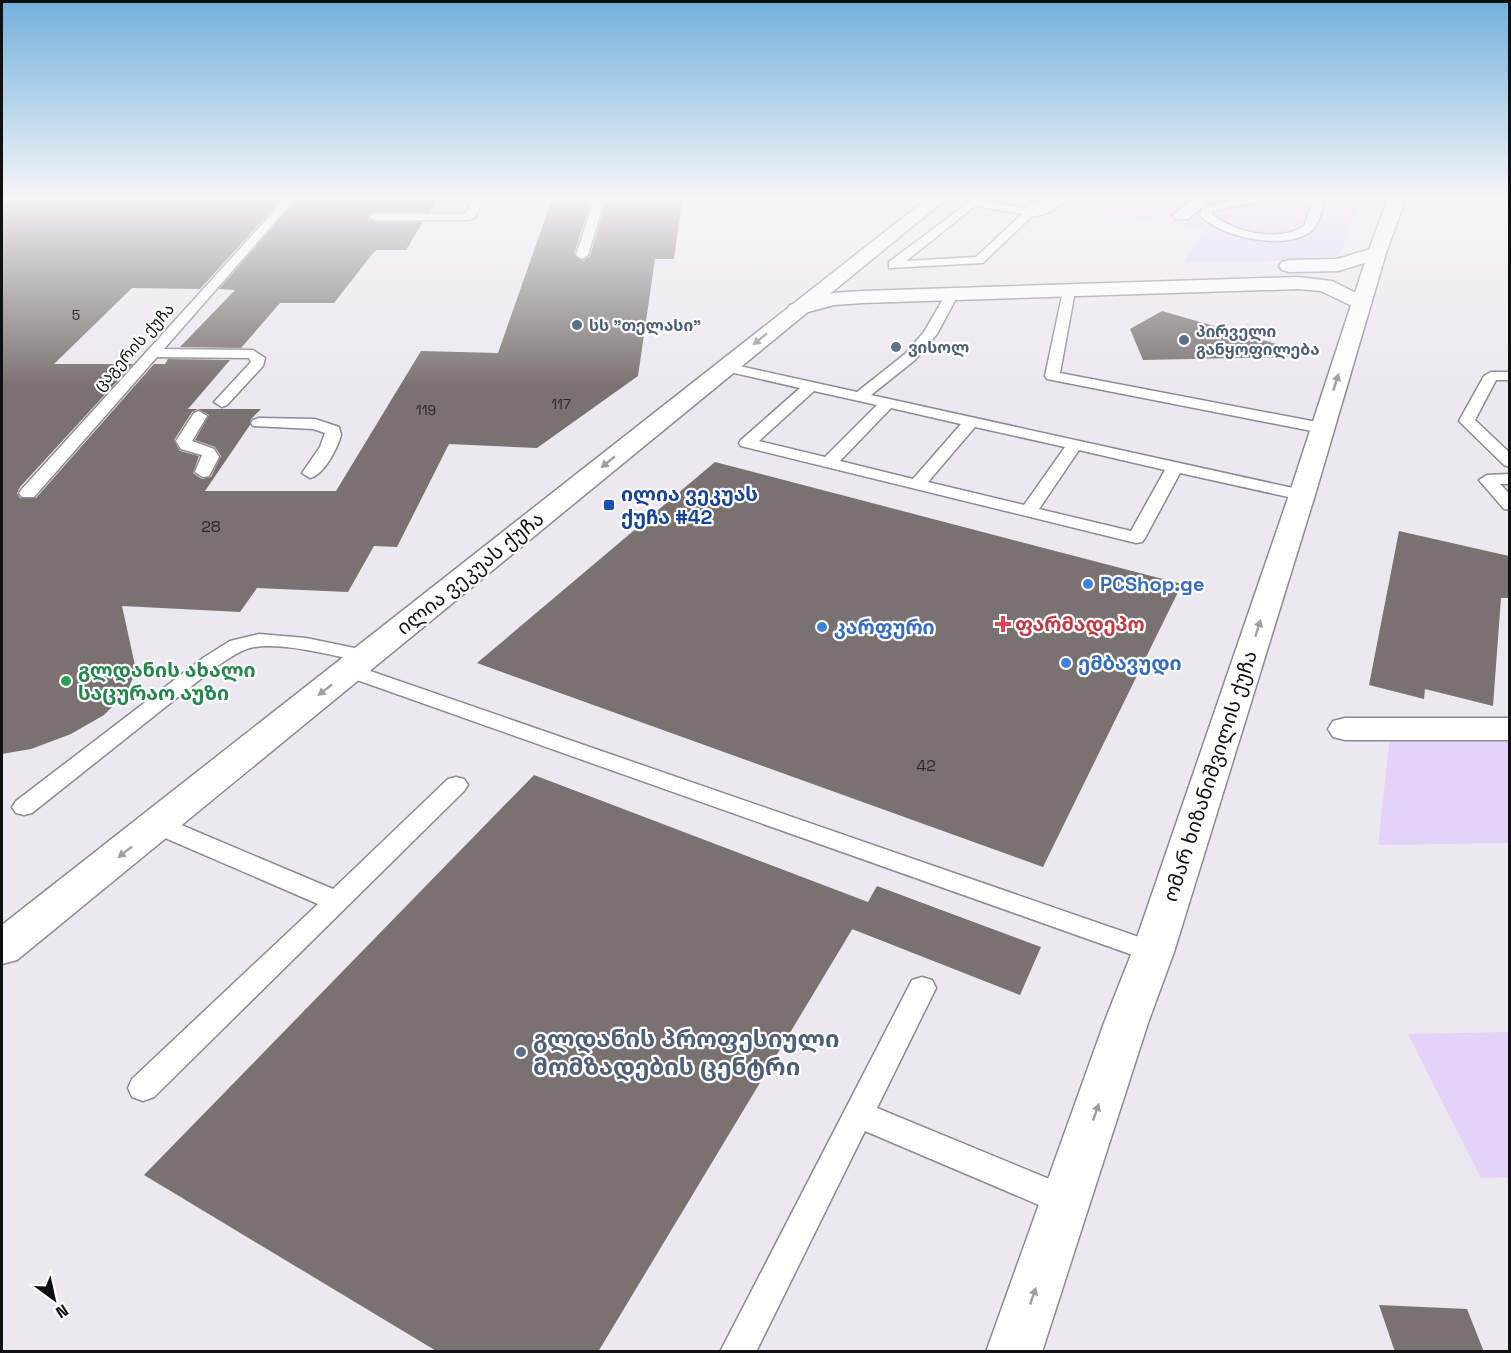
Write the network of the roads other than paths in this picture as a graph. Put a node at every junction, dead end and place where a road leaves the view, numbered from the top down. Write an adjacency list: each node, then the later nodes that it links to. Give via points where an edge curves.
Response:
1 (235, 261): 13 (lane, ცაგერის ქუჩა)
2 (877, 261): 8 (main road, ილია ვეკუას ქუჩა)
3 (898, 261): 7 (lane, via 893,265)
4 (974, 261): 7 (lane)
5 (1351, 261): 7 (main road, via 1338,265)
6 (1374, 261): 11 (main road, ომარ ხიზანიშვილის ქუჩა)
7 (934, 271): 8 (main road)
8 (867, 272): 12 (main road, ილია ვეკუას ქუჩა)
9 (1069, 291): 10 (main road); 11 (main road, via 1298,283 1324,285); 23 (lane, via 1052,376)
10 (952, 295): 12 (main road, via 852,297); 17 (lane, via 917,349)
11 (1361, 303): 23 (main road, ომარ ხიზანიშვილის ქუჩა, one-way to 11)
12 (797, 309): 14 (main road, ილია ვეკუას ქუჩა, one-way to 14)
13 (153, 353): 18 (lane, via 253,354 258,363); 32 (lane, ცაგერის ქუჩა)
14 (726, 367): 16 (lane); 36 (main road, ილია ვეკუას ქუჩა, one-way to 36)
15 (1509, 376): 25 (lane, via 1491,376 1467,421)
16 (811, 386): 17 (lane); 26 (lane, via 747,443)
17 (859, 397): 19 (lane)
18 (222, 402)
19 (888, 403): 21 (lane); 26 (lane)
20 (199, 416): 28 (lane, via 184,441 187,446 208,452 211,457)
21 (971, 422): 24 (lane); 31 (lane)
22 (259, 423): 29 (lane, via 315,424 333,430)
23 (1322, 428): 33 (main road, ომარ ხიზანიშვილის ქუჩა)
24 (1075, 445): 27 (lane); 35 (lane)
25 (1509, 462)
26 (829, 463): 31 (lane)
27 (1175, 467): 33 (lane); 35 (lane, via 1136,538)
28 (203, 472)
29 (310, 473)
30 (1509, 479): 34 (lane, via 1487,480)
31 (917, 485): 35 (lane)
32 (28, 493)
33 (1302, 495): 44 (main road, ომარ ხიზანიშვილის ქუჩა, one-way to 33)
34 (1509, 505)
35 (1028, 512)
36 (359, 663): 40 (lane, via 272,641 248,642 229,649); 41 (main road, ილია ვეკუას ქუჩა, one-way to 41); 44 (lane)
37 (1345, 729): 38 (main road)
38 (1509, 729)
39 (456, 786): 42 (lane)
40 (24, 807)
41 (158, 825): 42 (lane); 43 (main road, ილია ვეკუას ქუჩა, one-way to 43)
42 (337, 901): 46 (lane)
43 (2, 948)
44 (1153, 952): 48 (main road, ომარ ხიზანიშვილის ქუჩა, one-way to 44)
45 (922, 988): 47 (lane)
46 (143, 1088)
47 (858, 1114): 48 (lane); 49 (lane)
48 (1065, 1201): 50 (main road, ომარ ხიზანიშვილის ქუჩა, one-way to 48)
49 (737, 1352)
50 (1014, 1352)

